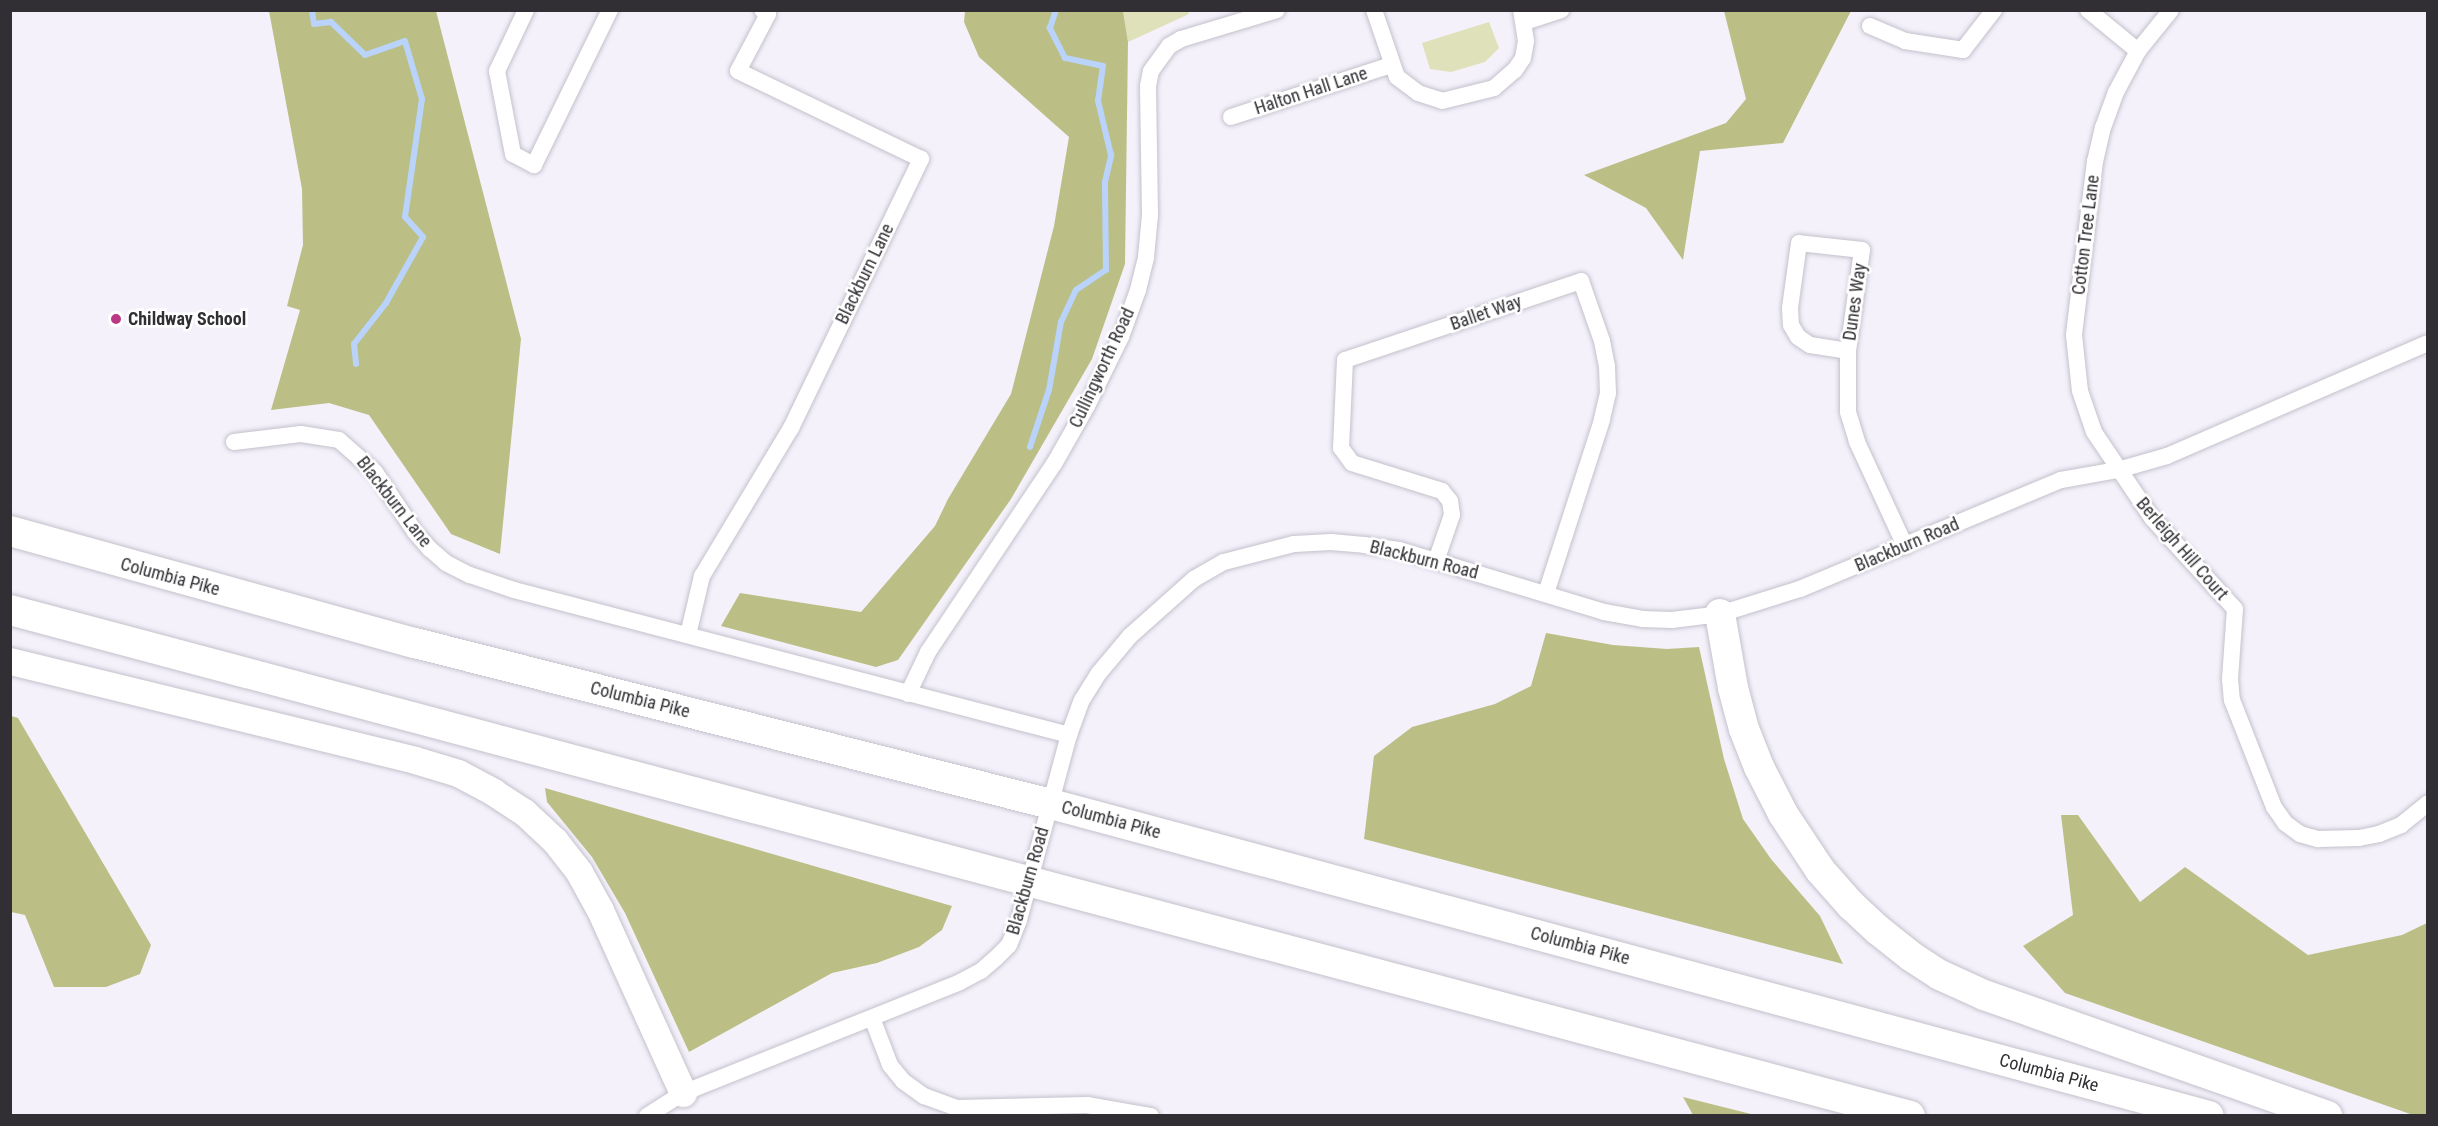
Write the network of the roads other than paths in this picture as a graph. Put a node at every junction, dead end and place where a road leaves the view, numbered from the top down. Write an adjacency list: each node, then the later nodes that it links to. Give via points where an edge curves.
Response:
1 (526, 10): 2 (street, via 497,71 513,154 534,165)
2 (610, 10)
3 (762, 10): 26 (street, Blackburn Lane, via 768,14 738,71 921,159 790,428 702,576)
4 (1277, 10): 29 (street, Cullingworth Road, via 1181,39 1169,46 1151,71 1146,257 1121,338 1054,464 928,652)
5 (1374, 10): 13 (street)
6 (1561, 10): 10 (street)
7 (1994, 10): 11 (street, via 1963,50 1905,41)
8 (2088, 10): 12 (street)
9 (2171, 10): 12 (street, Cotton Tree Lane)
10 (1523, 16): 13 (street, via 1523,58 1506,80 1494,88 1449,100 1429,98 1406,87)
11 (1870, 26)
12 (2138, 51): 18 (street, Cotton Tree Lane, via 2116,92 2100,138 2074,335 2080,391 2094,432)
13 (1391, 65): 14 (street, Halton Hall Lane)
14 (1232, 117)
15 (2427, 343): 18 (street, Blackburn Road, via 2167,456)
16 (1848, 351): 16 (street, Dunes Way, via 1810,345 1798,338 1791,325 1799,243 1862,250); 20 (street, Dunes Way, via 1848,412 1857,442)
17 (234, 442): 26 (street, Blackburn Lane, via 301,434 339,440 375,472 415,532 446,563 514,590)
18 (2118, 470): 20 (street, Blackburn Road, via 2061,480); 31 (street, Berleigh Hill Court, via 2152,518 2235,609 2232,700 2274,807 2285,823 2300,834 2318,839 2359,838 2402,825)
19 (10, 531): 32 (highway, Columbia Pike, via 416,643)
20 (1905, 546): 24 (street, Blackburn Road, via 1800,589)
21 (1436, 561): 22 (street, Blackburn Road); 22 (street, Ballet Way, via 1452,515 1450,501 1442,491 1352,463 1345,457 1341,448 1345,360 1581,281 1602,341 1608,393); 30 (street, Blackburn Road, via 1399,550 1331,542 1260,550 1224,562 1194,579 1130,636 1082,700)
22 (1545, 593): 24 (street, Blackburn Road, via 1604,612 1642,619)
23 (10, 610): 28 (highway)
24 (1720, 614): 40 (highway, via 1733,688 1759,767 1783,814 1820,870 1878,930 1940,975 1984,995)
25 (10, 627): 28 (highway)
26 (688, 634): 29 (street, Blackburn Lane)
27 (10, 661): 35 (main road, via 415,760 458,773 494,792 524,812 555,841 579,873 600,910)
28 (273, 680): 33 (highway)
29 (908, 694): 30 (street, Blackburn Lane)
30 (1069, 735): 32 (street, Blackburn Road)
31 (2427, 803)
32 (1051, 804): 33 (street, Blackburn Road); 39 (highway, Columbia Pike)
33 (1028, 880): 34 (street, Blackburn Road, via 1009,945 996,958 960,982); 38 (highway)
34 (872, 1018): 35 (street, Blackburn Road); 37 (street, via 890,1065 903,1081 924,1096 946,1104 1087,1105)
35 (683, 1093): 36 (street, Blackburn Road)
36 (647, 1116)
37 (1151, 1116)
38 (1910, 1116)
39 (2209, 1116)
40 (2327, 1116)

